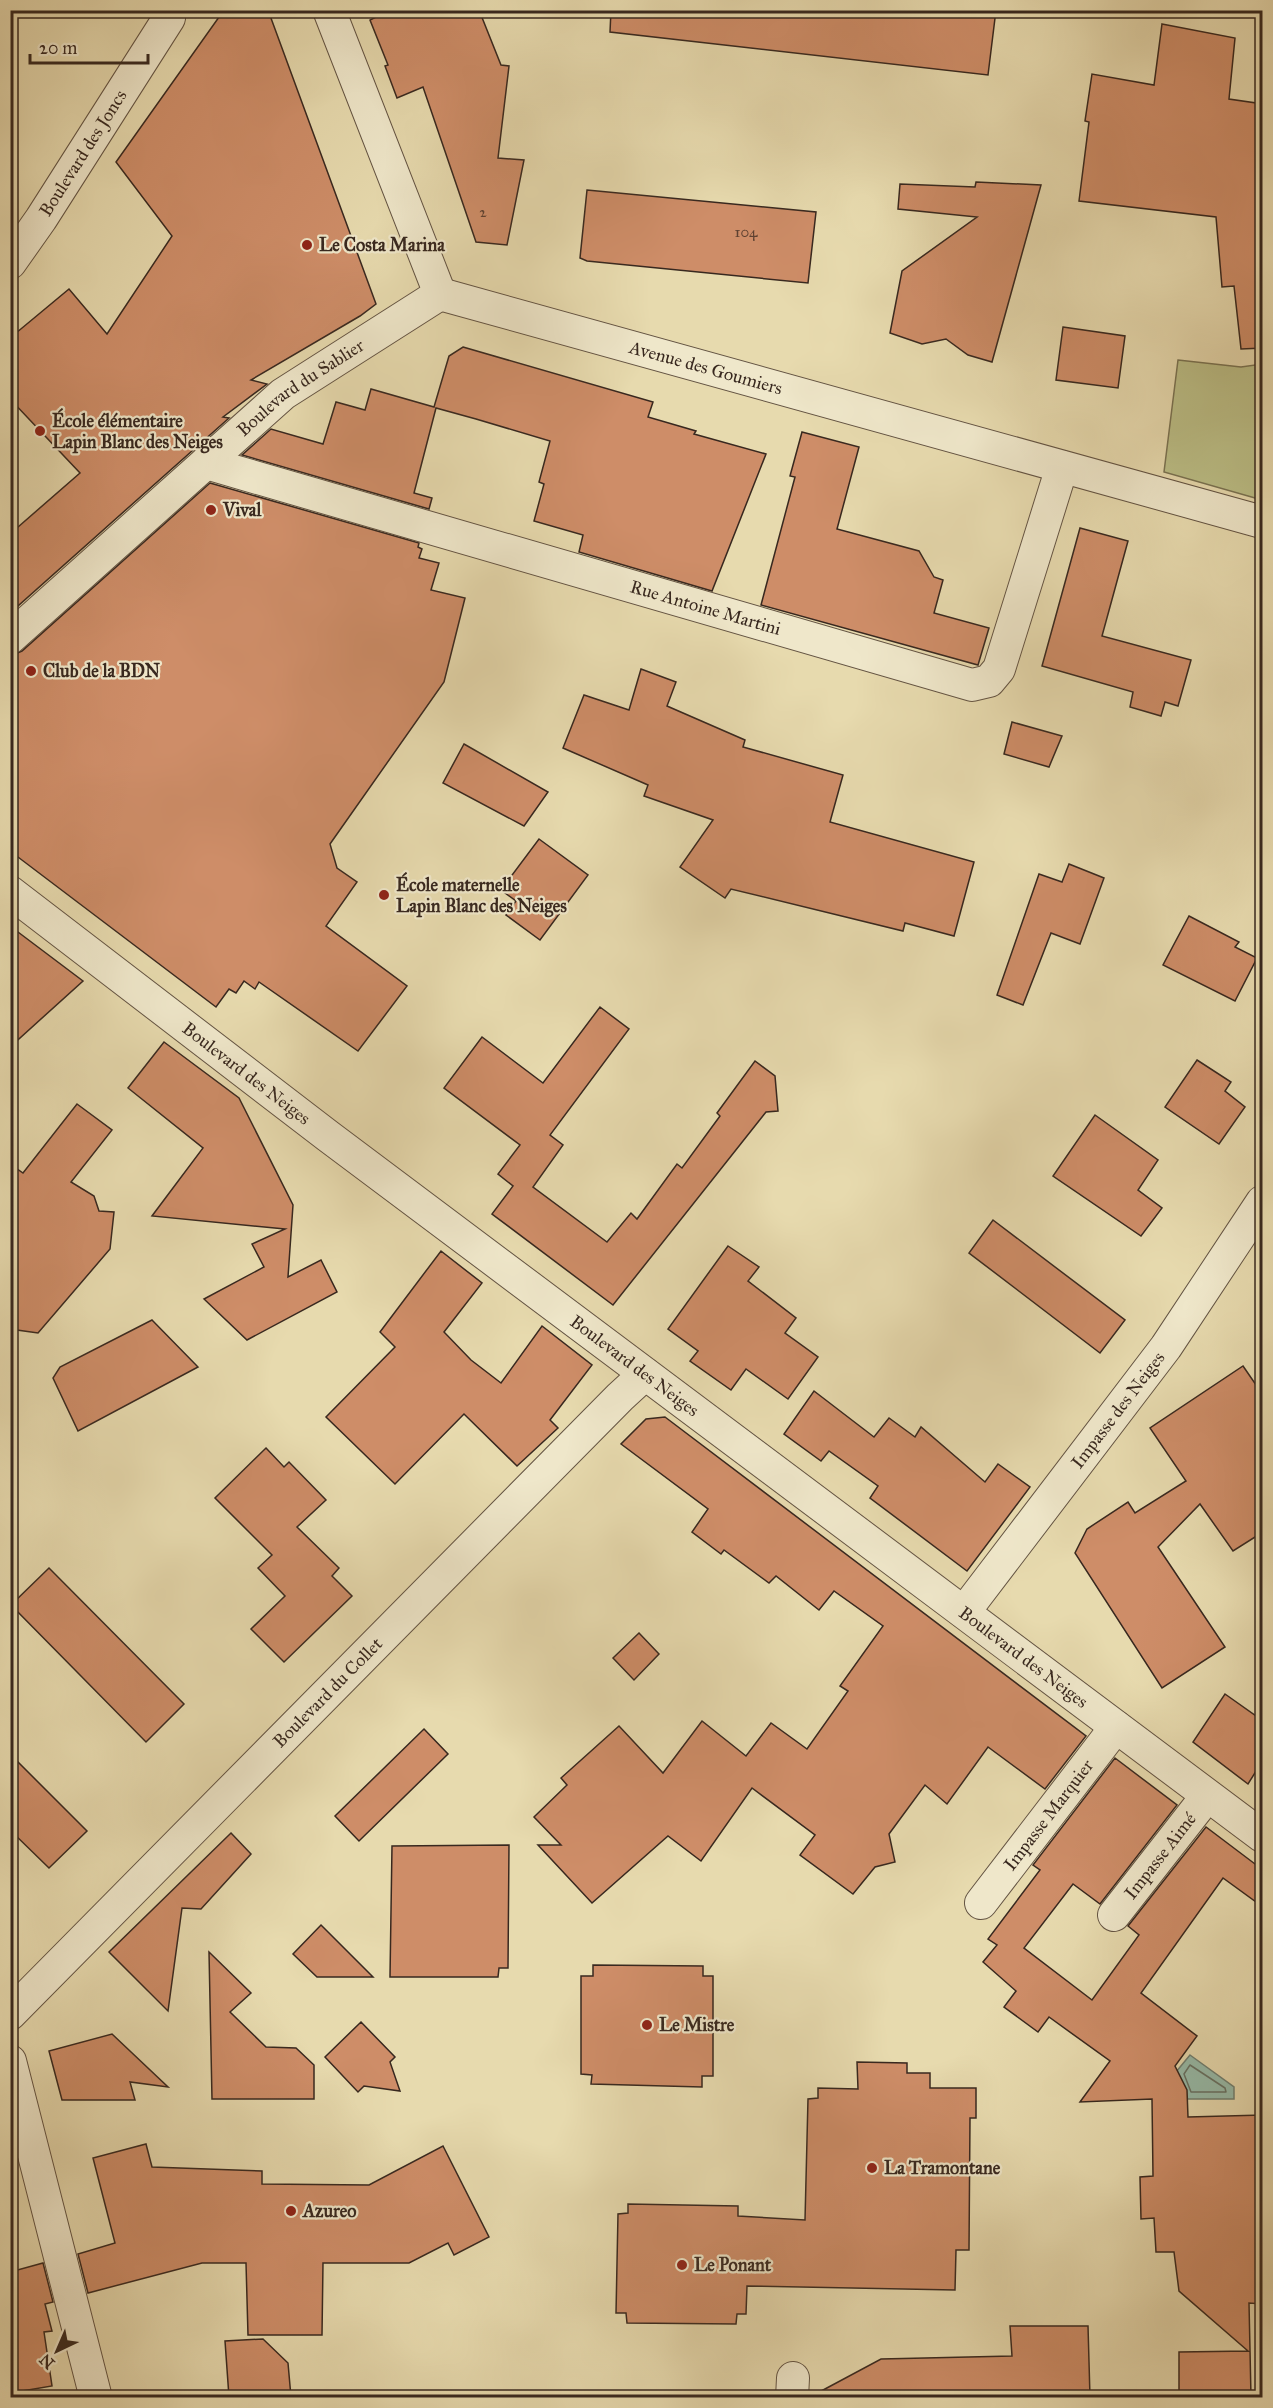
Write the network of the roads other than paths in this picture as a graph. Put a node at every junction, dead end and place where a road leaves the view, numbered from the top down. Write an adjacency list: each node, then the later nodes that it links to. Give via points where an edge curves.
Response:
1 (170, 10): 3 (street, Boulevard des Joncs, via 169,18)
2 (329, 11): 4 (street)
3 (10, 262)
4 (440, 294): 5 (street, Boulevard du Sablier, via 283,394); 6 (street, Avenue des Goumiers)
5 (206, 463): 6 (street, Rue Antoine Martini, via 972,685 989,681 999,669); 8 (street, Boulevard du Sablier)
6 (1062, 467): 7 (street, Avenue des Goumiers)
7 (1263, 522)
8 (10, 638)
9 (10, 892): 11 (street, Boulevard des Neiges)
10 (1263, 1202): 12 (street, Impasse des Neiges, via 1166,1347)
11 (645, 1374): 12 (street, Boulevard des Neiges); 18 (street, Boulevard du Collet)
12 (964, 1612): 13 (street, Boulevard des Neiges)
13 (1116, 1728): 14 (street, Boulevard des Neiges); 16 (street, Impasse Marquier)
14 (1207, 1796): 15 (street, Boulevard des Neiges); 17 (street, Impasse Aimé)
15 (1263, 1836)
16 (981, 1904)
17 (1114, 1915)
18 (10, 2014)
19 (10, 2061): 20 (street)
20 (96, 2397)

